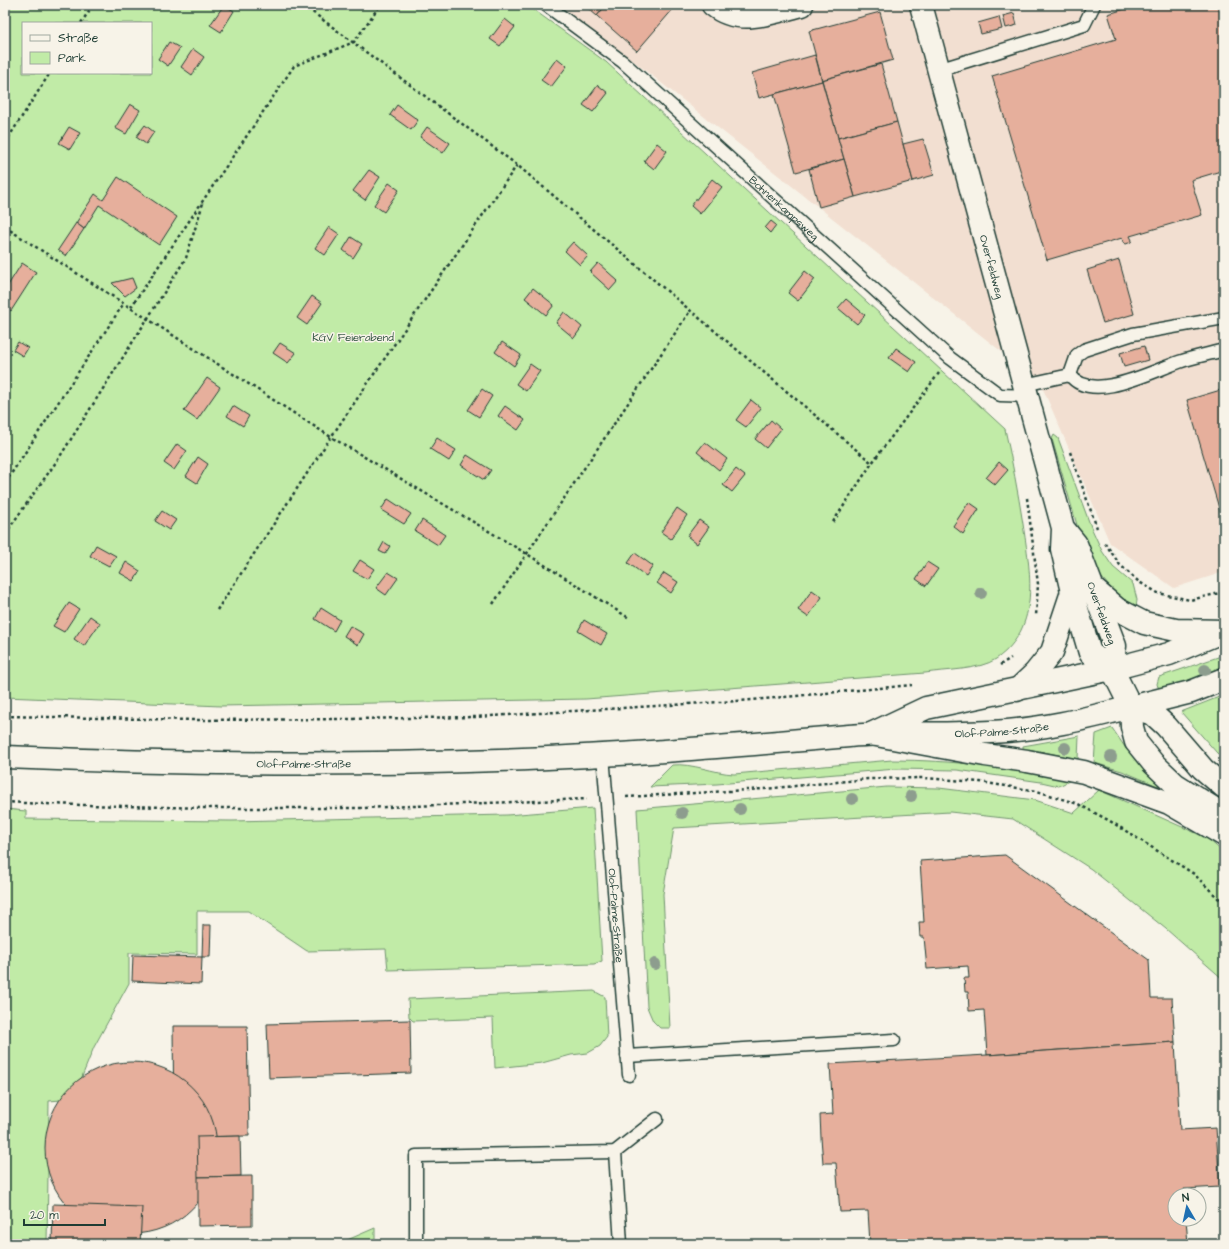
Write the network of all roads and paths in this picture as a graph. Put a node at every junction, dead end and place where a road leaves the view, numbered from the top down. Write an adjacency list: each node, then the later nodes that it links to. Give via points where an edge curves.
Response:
1 (93, 5): 9 (path)
2 (303, 5): 10 (path)
3 (380, 5): 10 (path)
4 (546, 5): 23 (lane, Bohnenkampsweg, via 623,62)
5 (713, 5): 6 (main road, via 733,16 751,17)
6 (802, 5)
7 (921, 5): 11 (main road, Overfeldweg)
8 (1094, 5): 11 (lane, via 1084,25)
9 (83, 22)
10 (354, 42): 14 (path); 15 (path, via 294,66)
11 (938, 70): 25 (main road, Overfeldweg)
12 (49, 74): 13 (path)
13 (5, 143)
14 (517, 165): 19 (path); 26 (path)
15 (204, 199): 18 (path); 20 (path, via 186,258)
16 (5, 227): 17 (path)
17 (124, 303): 18 (path); 29 (path)
18 (131, 307): 20 (path)
19 (690, 311): 28 (path); 35 (path)
20 (147, 318): 26 (path); 33 (path, via 59,458)
21 (1224, 318): 24 (lane, via 1132,334 1084,350 1077,355)
22 (1224, 350): 24 (lane, via 1181,361 1115,385 1091,387)
23 (950, 358): 25 (lane, Bohnenkampsweg, via 1000,395); 28 (path)
24 (1070, 375): 25 (lane, Bohnenkampsweg)
25 (1026, 390): 36 (main road, Overfeldweg, via 1063,528 1062,549)
26 (331, 437): 35 (path); 39 (path)
27 (1069, 448): 32 (path)
28 (872, 463): 31 (path)
29 (5, 483)
30 (1027, 497): 41 (path, via 1038,584)
31 (833, 522)
32 (1098, 532)
33 (5, 534)
34 (1102, 538): 37 (path, via 1120,564 1139,582 1158,593 1190,600)
35 (527, 554): 38 (path); 40 (path)
36 (1082, 590): 42 (main road, via 1144,622 1176,630); 45 (main road, Overfeldweg, via 1115,646); 48 (main road, via 1052,652 1036,673)
37 (1224, 592)
38 (493, 604)
39 (217, 610)
40 (629, 618)
41 (1036, 623)
42 (1224, 631): 45 (main road, Olof-Palme-Straße, via 1169,654)
43 (1012, 658): 44 (path)
44 (995, 668)
45 (1112, 669): 48 (main road, Olof-Palme-Straße); 49 (main road)
46 (1224, 679): 49 (main road, Olof-Palme-Straße, via 1191,692)
47 (913, 685): 50 (path, via 753,700 475,716 195,720)
48 (1016, 690): 51 (main road, Olof-Palme-Straße, via 926,708)
49 (1131, 708): 51 (main road, Olof-Palme-Straße, via 1070,722 993,732); 54 (main road, via 1154,714 1203,769); 57 (main road, via 1136,742 1153,763 1175,784)
50 (5, 716)
51 (871, 734): 52 (main road, Olof-Palme-Straße); 58 (main road, via 1084,772 1169,803)
52 (603, 755): 53 (main road, Olof-Palme-Straße, via 329,763 124,762); 55 (lane, Olof-Palme-Straße)
53 (5, 757)
54 (1224, 786)
55 (607, 798): 56 (path, via 355,808 204,808); 59 (path, via 764,789 868,779 923,778 980,782 1037,792 1078,804 1194,874); 61 (lane, Olof-Palme-Straße)
56 (5, 802)
57 (1224, 815)
58 (1224, 835)
59 (1224, 904)
60 (894, 1040): 61 (lane)
61 (627, 1056): 62 (lane, Olof-Palme-Straße)
62 (628, 1076)
63 (657, 1118): 64 (lane)
64 (615, 1152): 65 (lane, via 416,1156); 66 (lane)
65 (416, 1244)
66 (621, 1244)

